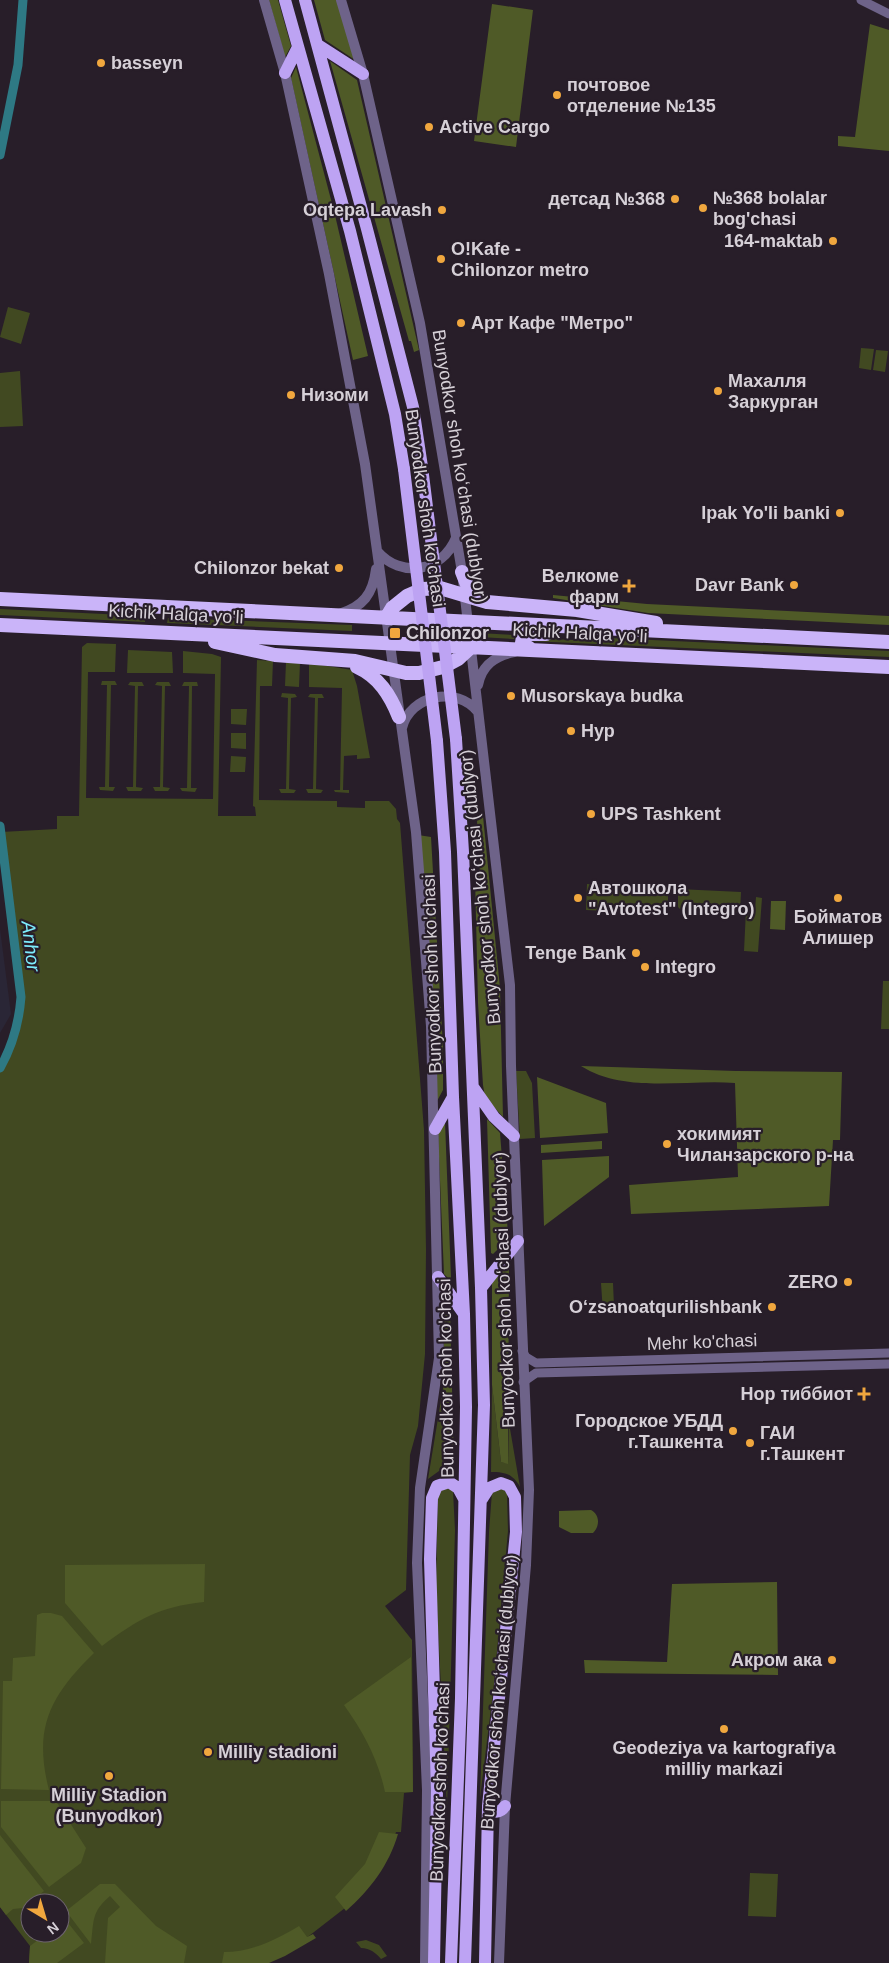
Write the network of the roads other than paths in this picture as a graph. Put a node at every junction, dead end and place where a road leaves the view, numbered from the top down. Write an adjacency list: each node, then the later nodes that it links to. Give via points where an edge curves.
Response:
1 (264, 0): 9 (street)
2 (285, 0): 8 (main road, Bunyodkor shoh ko'chasi)
3 (305, 0): 7 (main road, Bunyodkor shoh ko'chasi)
4 (341, 0): 10 (street, Bunyodkor shoh koʻchasi (dublyor))
5 (861, 0): 6 (street)
6 (889, 14)
7 (318, 45): 10 (main road); 35 (main road, Bunyodkor shoh ko'chasi, bridge, via 413,407 422,467 456,739)
8 (298, 47): 9 (main road); 36 (main road, Bunyodkor shoh ko'chasi, bridge, via 357,260 395,414 404,469 437,741 446,852)
9 (285, 73): 12 (street, via 329,274 365,464)
10 (363, 74): 11 (street, Bunyodkor shoh koʻchasi (dublyor), via 420,323)
11 (456, 538): 12 (street, via 442,559 420,569 396,565); 13 (street, Bunyodkor shoh koʻchasi (dublyor))
12 (377, 551): 17 (street, via 370,595 359,605); 18 (street)
13 (462, 572): 14 (highway)
14 (471, 597): 18 (highway, via 440,588 423,590 400,600); 19 (street, Bunyodkor shoh koʻchasi (dublyor)); 24 (highway, via 506,605 577,610)
15 (0, 600): 16 (highway, Kichik Halqa yo'li)
16 (146, 606): 17 (highway, Kichik Halqa yo'li); 22 (highway, via 156,620)
17 (333, 615): 18 (highway, Kichik Halqa yo'li)
18 (386, 618): 19 (highway, Kichik Halqa yo'li); 26 (street)
19 (468, 622): 21 (highway, Kichik Halqa yo'li); 27 (street, Bunyodkor shoh koʻchasi (dublyor))
20 (0, 624): 22 (highway, Kichik Halqa yo'li)
21 (616, 628): 24 (highway, Kichik Halqa yo'li); 28 (highway, via 583,635 526,634 522,643)
22 (144, 632): 23 (highway, Kichik Halqa yo'li)
23 (178, 633): 26 (highway, Kichik Halqa yo'li); 29 (highway, via 275,655)
24 (740, 634): 25 (highway, Kichik Halqa yo'li)
25 (889, 642)
26 (389, 643): 27 (highway, Kichik Halqa yo'li); 31 (street)
27 (471, 647): 28 (highway, Kichik Halqa yo'li); 31 (highway, via 453,662 437,669 419,673); 32 (street, Bunyodkor shoh koʻchasi (dublyor))
28 (532, 650): 30 (highway, Kichik Halqa yo'li); 32 (street, via 505,654 482,671)
29 (338, 659): 31 (highway); 33 (highway, via 375,677)
30 (889, 667)
31 (393, 672): 33 (street)
32 (478, 708): 34 (street, via 459,698 433,698 422,702 408,714); 38 (street, Bunyodkor shoh koʻchasi (dublyor), via 510,985)
33 (399, 717): 34 (street)
34 (401, 732): 37 (street, via 416,832)
35 (473, 1088): 38 (main road, via 494,1117); 41 (main road, Bunyodkor shoh ko'chasi)
36 (453, 1097): 37 (main road); 42 (main road, Bunyodkor shoh ko'chasi)
37 (434, 1129): 40 (street)
38 (514, 1136): 39 (street, Bunyodkor shoh koʻchasi (dublyor))
39 (518, 1241): 41 (main road); 43 (street, Bunyodkor shoh koʻchasi (dublyor))
40 (438, 1277): 42 (main road); 57 (street, via 439,1358 420,1488 417,1562 426,1790)
41 (481, 1288): 53 (main road, Bunyodkor shoh ko'chasi)
42 (464, 1314): 54 (main road, Bunyodkor shoh ko'chasi)
43 (522, 1350): 47 (street); 52 (street, Bunyodkor shoh koʻchasi (dublyor))
44 (889, 1353): 46 (street, Mehr ko'chasi)
45 (823, 1355): 46 (street, Mehr ko'chasi); 47 (street, Mehr ko'chasi); 50 (street)
46 (840, 1355): 49 (street)
47 (536, 1363): 51 (street)
48 (889, 1364): 49 (street, Mehr ko'chasi)
49 (840, 1365): 50 (street, Mehr ko'chasi)
50 (824, 1366): 51 (street, Mehr ko'chasi)
51 (536, 1374): 52 (street)
52 (523, 1382): 56 (street, Bunyodkor shoh koʻchasi (dublyor), via 528,1528)
53 (482, 1499): 55 (main road, via 489,1488 501,1483 511,1488 516,1500 513,1566); 60 (main road, Bunyodkor shoh ko'chasi)
54 (464, 1500): 58 (main road, via 458,1488 449,1482 437,1486 432,1498 430,1559 437,1791); 59 (main road, Bunyodkor shoh ko'chasi, via 461,1698)
55 (488, 1806): 56 (main road, via 496,1812); 61 (main road)
56 (505, 1806): 62 (street, Bunyodkor shoh koʻchasi (dublyor))
57 (424, 1963)
58 (434, 1963)
59 (451, 1963)
60 (465, 1963)
61 (485, 1963)
62 (499, 1963)

